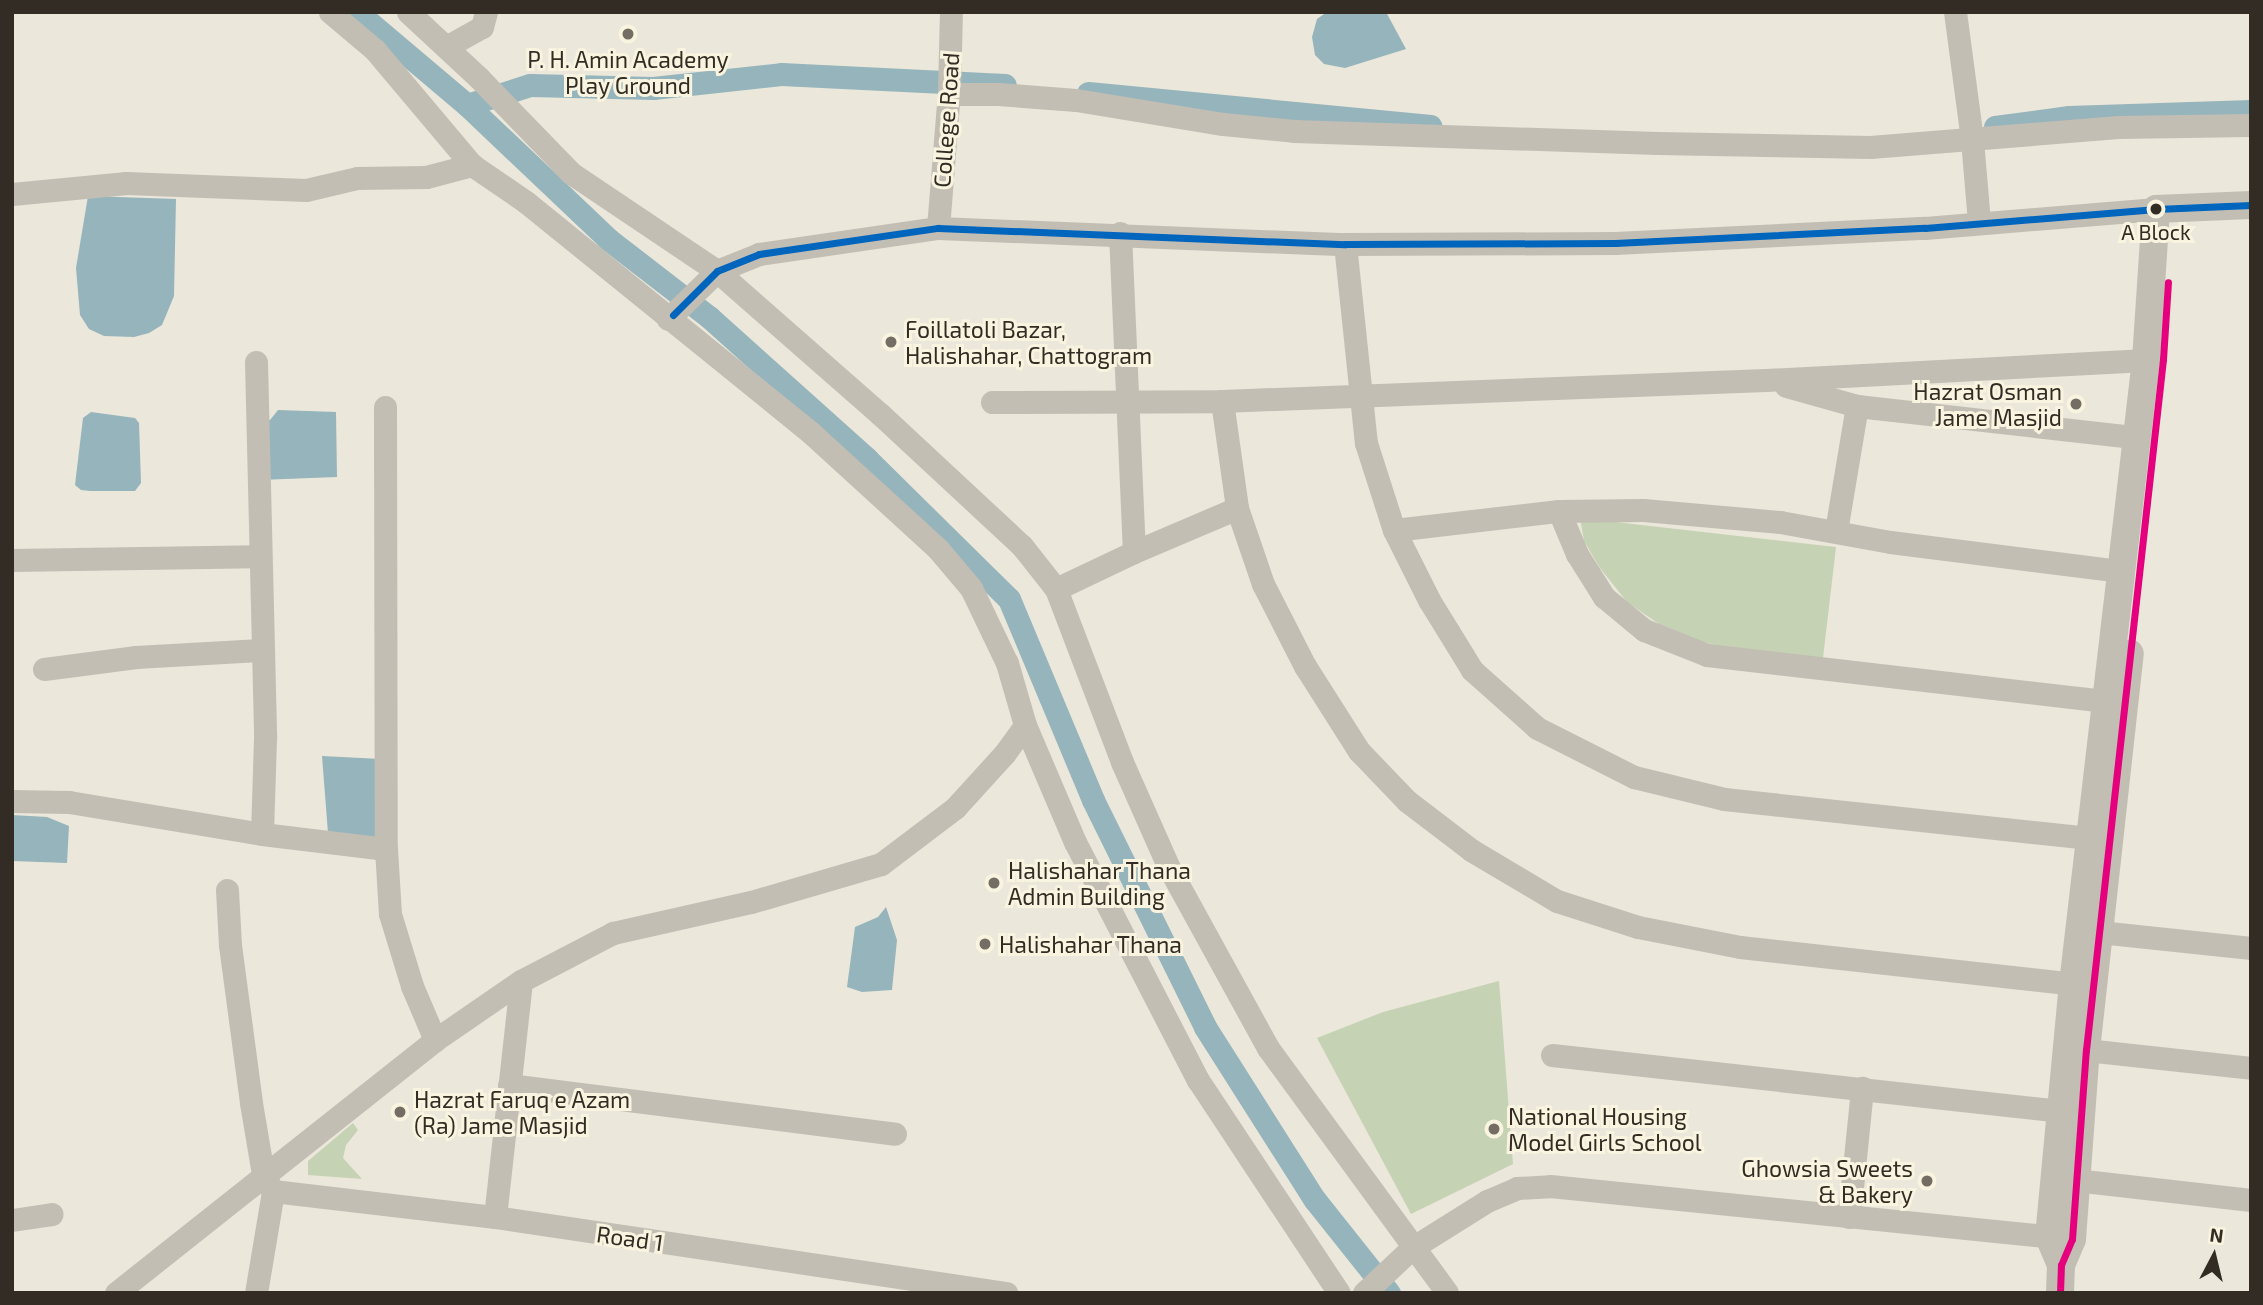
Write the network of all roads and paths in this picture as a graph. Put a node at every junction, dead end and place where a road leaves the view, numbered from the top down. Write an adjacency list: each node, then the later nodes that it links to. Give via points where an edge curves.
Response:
1 (330, 12): 10 (street, via 375,50)
2 (408, 12): 6 (street)
3 (486, 12): 6 (street, via 482,27)
4 (951, 12): 7 (street, College Road)
5 (1955, 12): 9 (street)
6 (446, 47): 18 (street, via 570,173)
7 (949, 93): 9 (street, via 1076,100 1223,124 1351,135 1870,147); 15 (street, College Road)
8 (2251, 125): 9 (street)
9 (1972, 136): 14 (street)
10 (472, 165): 11 (street, via 426,177 357,178 306,190 126,183); 19 (street, via 526,202)
11 (12, 194)
12 (2251, 205): 13 (street)
13 (2164, 209): 14 (street); 20 (street); 41 (street, via 2163,359)
14 (1979, 222): 17 (street, via 1615,243)
15 (938, 228): 16 (street); 18 (street, via 759,254)
16 (1120, 233): 17 (street); 24 (street)
17 (1345, 244): 23 (street)
18 (713, 276): 19 (street); 38 (street, via 880,414 1022,546)
19 (670, 317): 42 (street, via 810,432 938,549 971,588 1007,663)
20 (2146, 360): 22 (street); 29 (street)
21 (256, 362): 35 (street)
22 (1766, 380): 23 (street); 27 (street)
23 (1360, 396): 25 (street); 32 (street, via 1366,443)
24 (1127, 401): 25 (street); 26 (street); 34 (street)
25 (1222, 401): 30 (street)
26 (992, 402)
27 (1857, 406): 29 (street); 33 (street)
28 (385, 407): 46 (street)
29 (2135, 437): 37 (street)
30 (1237, 508): 34 (street); 51 (street, via 1263,584 1305,666 1359,751 1407,801 1471,850 1556,901 1638,927 1740,947)
31 (1559, 511): 32 (street); 33 (street, via 1643,510); 41 (street, via 1577,554 1604,597 1644,629 1707,654)
32 (1394, 530): 45 (street, via 1472,670 1537,728 1634,777 1724,799)
33 (1836, 531): 37 (street)
34 (1134, 552): 38 (street)
35 (259, 556): 36 (street); 39 (street)
36 (12, 560)
37 (2121, 571): 41 (street)
38 (1056, 589): 68 (street, via 1122,762 1168,866 1268,1048)
39 (262, 650): 40 (street, via 136,657); 44 (street)
40 (44, 669)
41 (2115, 702): 45 (street)
42 (1025, 725): 50 (street, via 955,808 881,864 751,902 613,933); 73 (street, via 1075,842 1198,1080)
43 (12, 801): 44 (street, via 93,805)
44 (262, 834): 46 (street)
45 (2100, 839): 48 (street); 51 (street)
46 (386, 849): 52 (street, via 390,914)
47 (227, 890): 61 (street, via 239,1027)
48 (2099, 932): 49 (street); 53 (street)
49 (2251, 948)
50 (521, 981): 52 (street); 56 (street)
51 (2073, 984): 58 (street)
52 (435, 1040): 61 (street)
53 (2086, 1050): 55 (street); 60 (street)
54 (1552, 1055): 57 (street)
55 (2251, 1068)
56 (509, 1085): 59 (street); 64 (street)
57 (1862, 1087): 58 (street); 65 (street)
58 (2061, 1111): 67 (street)
59 (895, 1134)
60 (2075, 1180): 62 (street); 67 (street)
61 (268, 1182): 64 (street, Road 1); 71 (street); 72 (street)
62 (2251, 1200)
63 (52, 1214): 66 (street)
64 (495, 1217): 69 (street, Road 1)
65 (1849, 1217): 67 (street); 68 (street, via 1539,1186 1517,1188 1487,1201)
66 (12, 1220)
67 (2061, 1238): 76 (street)
68 (1412, 1248): 74 (street); 75 (street)
69 (950, 1286): 70 (street, Road 1)
70 (995, 1291)
71 (116, 1293)
72 (256, 1293)
73 (1339, 1293)
74 (1364, 1293)
75 (1447, 1293)
76 (2060, 1293)

